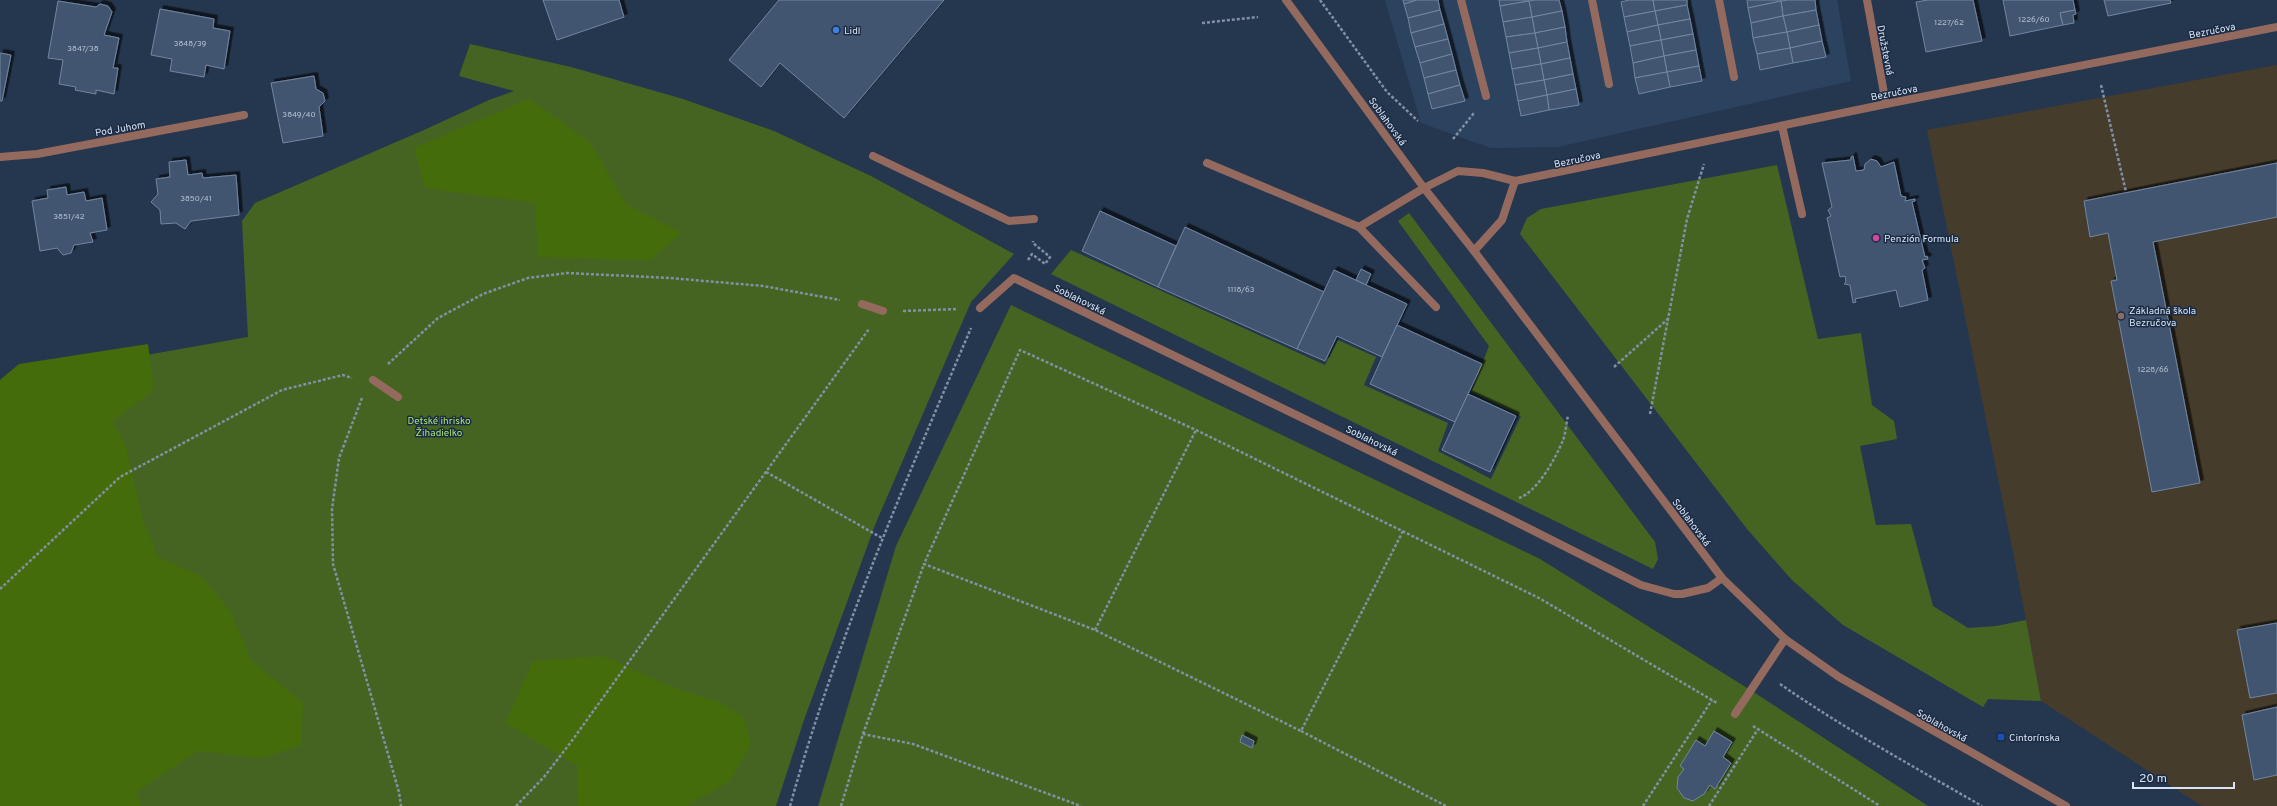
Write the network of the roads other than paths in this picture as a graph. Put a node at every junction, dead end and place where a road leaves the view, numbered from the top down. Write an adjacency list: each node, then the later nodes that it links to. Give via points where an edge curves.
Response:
1 (1286, 0): 17 (street, Soblahovská)
2 (1461, 0): 9 (street)
3 (1592, 0): 8 (street)
4 (1719, 0): 7 (street)
5 (1867, 0): 10 (street, Družstevná)
6 (2277, 27): 10 (street, Bezručova)
7 (1734, 77)
8 (1609, 84)
9 (1486, 96)
10 (1886, 104): 12 (street, Bezručova)
11 (244, 115): 14 (street, Pod Juhom, via 37,154)
12 (1782, 126): 16 (street, Bezručova); 18 (street)
13 (873, 156): 19 (street, via 1009,221)
14 (0, 157)
15 (1207, 163): 20 (street)
16 (1515, 182): 17 (street, Bezručova, via 1483,173 1458,171); 21 (street, via 1502,220)
17 (1424, 188): 20 (street, Bezručova); 21 (street, Soblahovská)
18 (1802, 214)
19 (1034, 219)
20 (1359, 227): 23 (street)
21 (1474, 251): 28 (street, Soblahovská)
22 (862, 304): 25 (street)
23 (1436, 307)
24 (980, 308): 28 (street, Soblahovská, via 1014,278 1641,585 1682,594 1708,588)
25 (883, 311)
26 (371, 382): 27 (street)
27 (398, 397)
28 (1722, 578): 29 (street, Soblahovská)
29 (1785, 639): 30 (street); 31 (street, Soblahovská, via 1839,677 1896,711)
30 (1735, 714)
31 (2066, 806)

